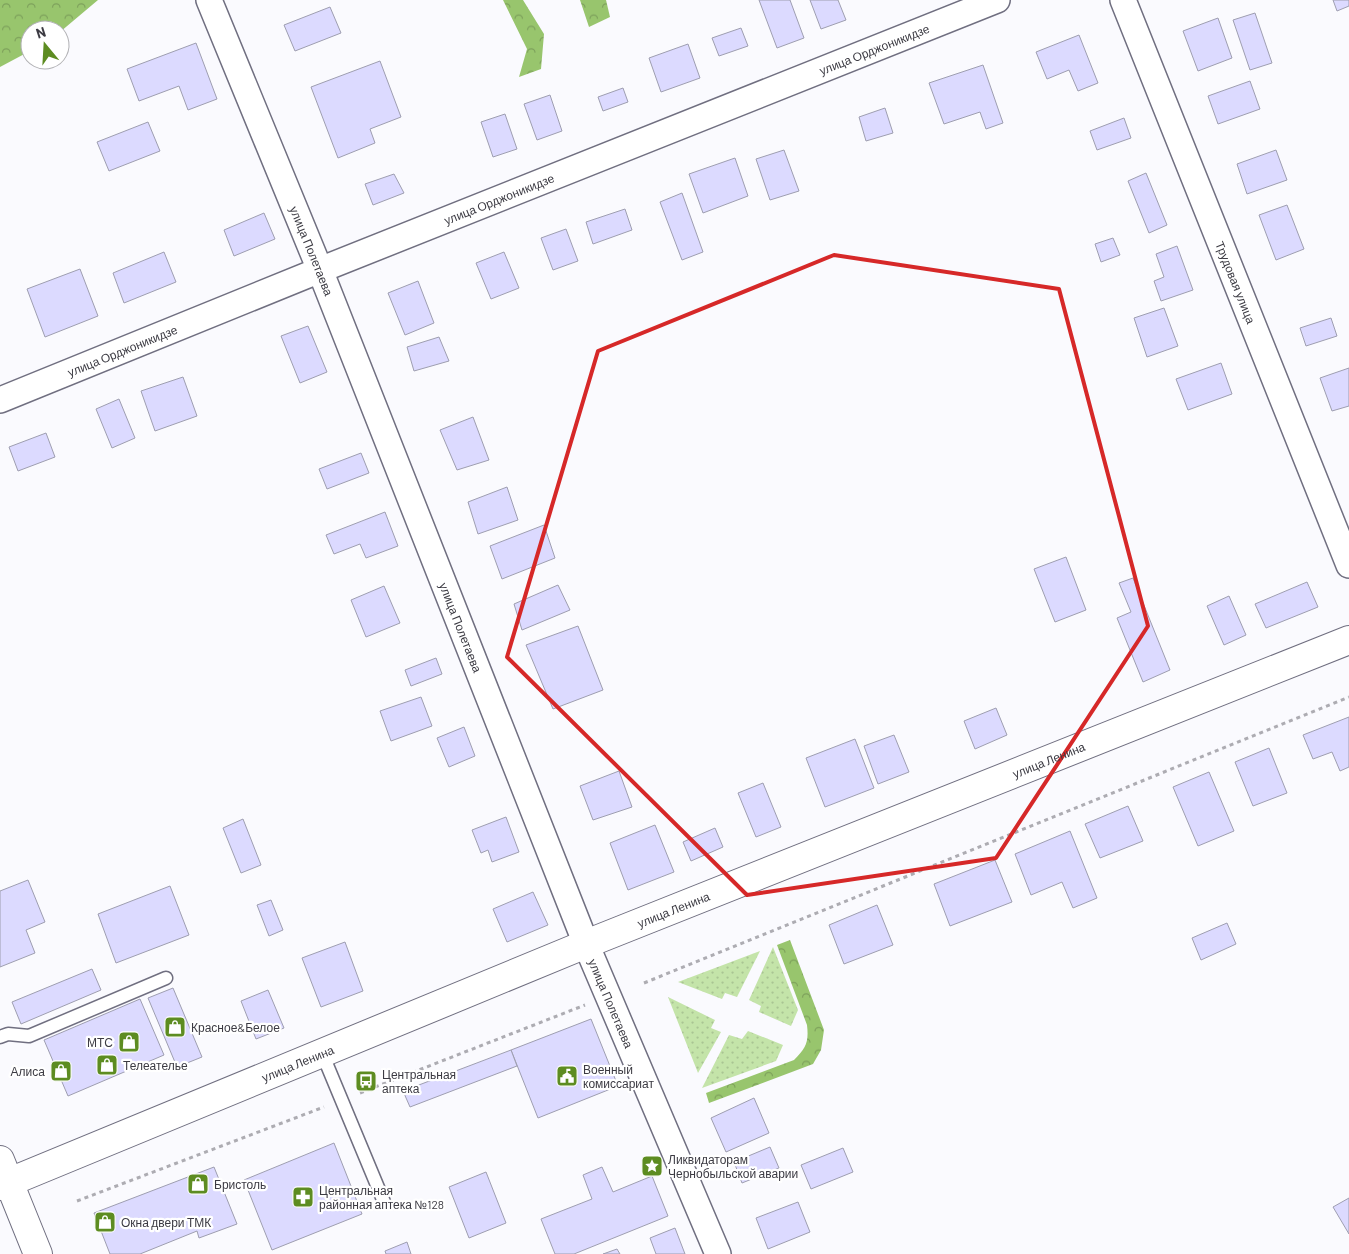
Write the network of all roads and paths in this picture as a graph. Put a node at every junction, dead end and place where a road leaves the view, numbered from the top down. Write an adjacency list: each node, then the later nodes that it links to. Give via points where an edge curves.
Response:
1 (209, 0): 4 (street, улица Полетаева)
2 (997, 0): 4 (street, улица Орджоникидзе)
3 (1123, 0): 6 (street, Трудовая улица)
4 (320, 270): 5 (street, улица Орджоникидзе); 9 (street, улица Полетаева)
5 (0, 400)
6 (1349, 565)
7 (1349, 640): 9 (street, улица Ленина)
8 (1349, 697): 11 (path)
9 (586, 944): 13 (street, улица Ленина); 17 (street, улица Полетаева)
10 (166, 978): 12 (lane, via 29,1036 8,1034)
11 (644, 984)
12 (0, 1037)
13 (322, 1053): 14 (street, улица Ленина); 15 (lane)
14 (3, 1176): 16 (street)
15 (384, 1202)
16 (38, 1254)
17 (718, 1254)

